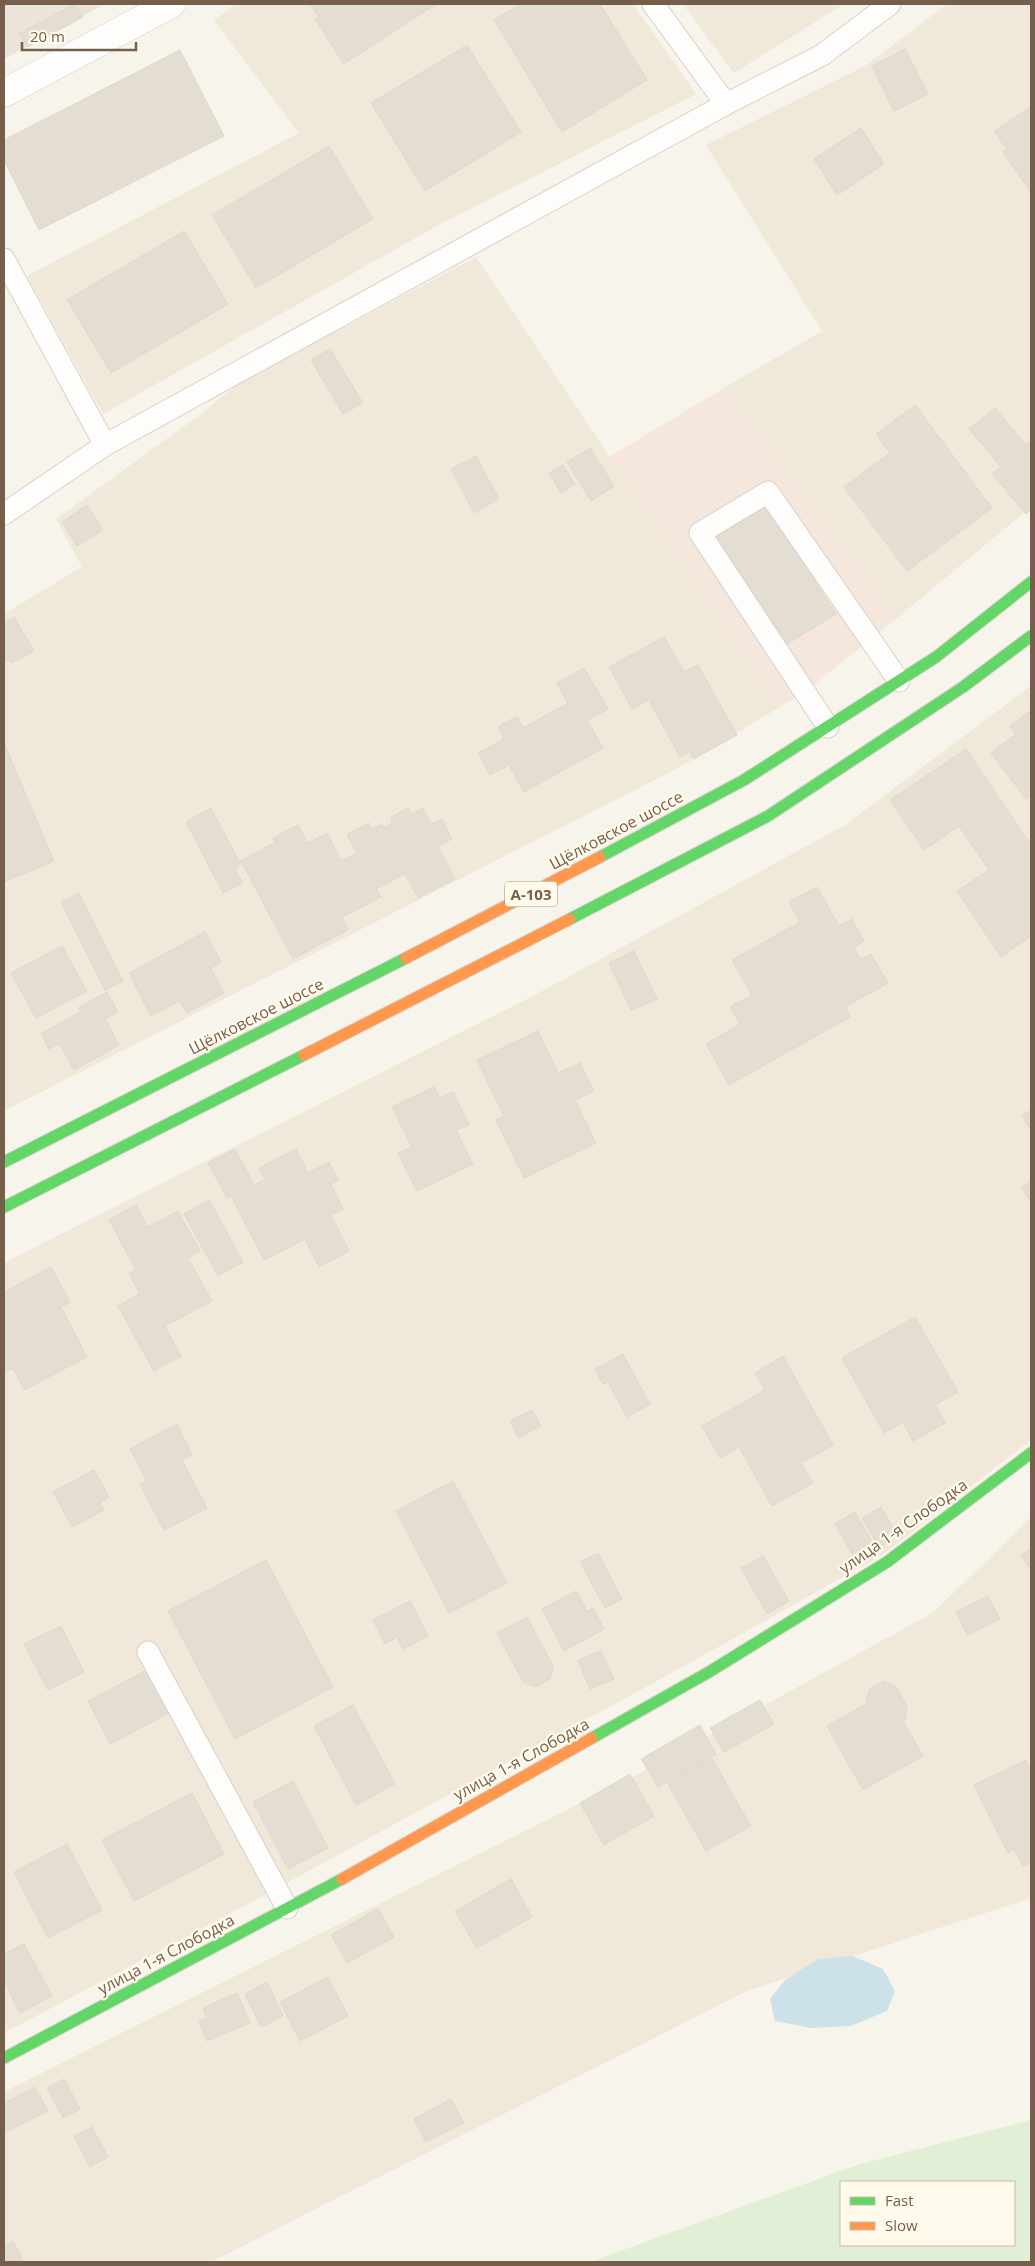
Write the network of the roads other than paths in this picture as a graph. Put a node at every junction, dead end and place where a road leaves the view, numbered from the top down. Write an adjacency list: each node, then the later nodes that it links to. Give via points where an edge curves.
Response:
1 (171, 4): 4 (street)
2 (653, 4): 5 (lane)
3 (890, 4): 5 (lane, via 822,55)
4 (4, 92)
5 (726, 104): 7 (lane)
6 (4, 259): 7 (lane)
7 (105, 445): 8 (lane)
8 (4, 514)
9 (1031, 582): 11 (main road, Щёлковское шоссе / А-103, via 936,657)
10 (1031, 636): 14 (main road, А-103, via 963,688 768,816)
11 (899, 681): 12 (main road, Щёлковское шоссе / А-103); 12 (lane, via 768,492 700,533)
12 (828, 727): 13 (main road, Щёлковское шоссе / А-103, via 744,780 528,895)
13 (4, 1162)
14 (4, 1207)
15 (1031, 1453): 17 (main road, улица 1-я Слободка, via 887,1562 709,1672)
16 (148, 1652): 17 (lane)
17 (287, 1908): 18 (main road, улица 1-я Слободка)
18 (4, 2058)

